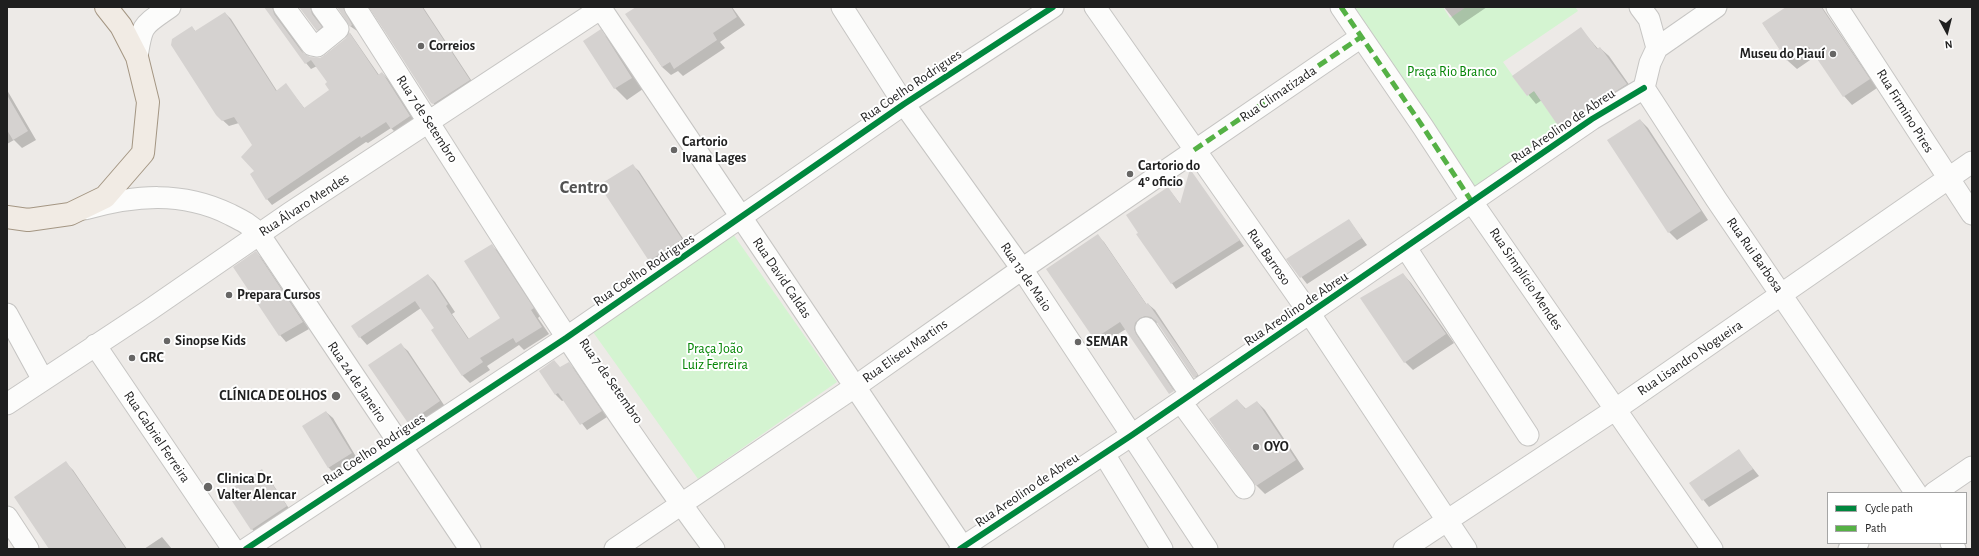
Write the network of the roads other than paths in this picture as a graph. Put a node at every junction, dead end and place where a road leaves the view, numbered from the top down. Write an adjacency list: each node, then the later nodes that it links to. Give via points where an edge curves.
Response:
1 (106, 7): 16 (main road, via 121,26)
2 (170, 7): 16 (street, via 145,24)
3 (284, 7): 4 (street, via 312,45 317,46 338,29)
4 (322, 7)
5 (355, 7): 19 (street, Rua 7 de Setembro)
6 (601, 7): 19 (street, Rua Álvaro Mendes); 27 (street, Rua David Caldas)
7 (842, 7): 18 (street, Rua 13 de Maio)
8 (1053, 7): 18 (street, Rua Coelho Rodrigues)
9 (1095, 7): 20 (street, Rua Barroso)
10 (1341, 7): 14 (street, Rua Simplício Mendes)
11 (1640, 7): 15 (street, via 1649,19)
12 (1716, 7): 15 (street)
13 (1837, 7): 22 (street, Rua Firmino Pires)
14 (1361, 37): 20 (street, Rua Climatizada); 23 (street, Rua Simplício Mendes, via 1424,127)
15 (1657, 48): 17 (street, via 1650,63)
16 (137, 57): 24 (main road, via 148,102 143,153 105,197)
17 (1644, 88): 23 (street, Rua Areolino de Abreu, via 1592,120); 31 (street, Rua Rui Barbosa, via 1716,199)
18 (904, 104): 27 (street, Rua Coelho Rodrigues); 30 (street, Rua 13 de Maio)
19 (429, 123): 28 (street, Rua Álvaro Mendes); 35 (street, Rua 7 de Setembro)
20 (1194, 150): 30 (street, Rua Eliseu Martins); 33 (street, Rua Barroso)
21 (1972, 162): 22 (street, Rua Lisandro Nogueira)
22 (1948, 178): 25 (street, Rua Firmino Pires); 31 (street, Rua Lisandro Nogueira)
23 (1472, 202): 29 (street, Rua Areolino de Abreu); 41 (street, Rua Simplício Mendes)
24 (70, 214): 26 (main road, via 28,220); 28 (street, Rua 24 de Janeiro, via 135,200 159,197 190,199 220,209 250,224)
25 (1972, 214)
26 (7, 217)
27 (741, 219): 35 (street, Rua Coelho Rodrigues); 38 (street, Rua David Caldas)
28 (259, 234): 36 (street, Rua Álvaro Mendes); 44 (street, Rua 24 de Janeiro)
29 (1406, 248): 33 (street, Rua Areolino de Abreu); 43 (street)
30 (1022, 269): 38 (street, Rua Eliseu Martins); 42 (street, Rua 13 de Maio)
31 (1783, 295): 41 (street, Rua Lisandro Nogueira); 48 (street, Rua Rui Barbosa)
32 (7, 314): 37 (street)
33 (1310, 314): 39 (street, Rua Areolino de Abreu); 52 (street, Rua Barroso)
34 (1146, 328): 39 (street)
35 (566, 338): 44 (street, Rua Coelho Rodrigues); 50 (street, Rua 7 de Setembro)
36 (95, 345): 37 (street, Rua Álvaro Mendes); 55 (street, Rua Gabriel Ferreira)
37 (43, 380): 40 (street, Rua Álvaro Mendes)
38 (856, 386): 50 (street, Rua Eliseu Martins); 53 (street, Rua David Caldas)
39 (1186, 398): 42 (street, Rua Areolino de Abreu); 47 (street)
40 (7, 404)
41 (1616, 409): 52 (street, Rua Lisandro Nogueira); 64 (street, Rua Simplício Mendes)
42 (1132, 435): 45 (street, Rua Areolino de Abreu); 61 (street, Rua 13 de Maio)
43 (1528, 435)
44 (401, 446): 56 (street, Rua Coelho Rodrigues); 57 (street, Rua 24 de Janeiro)
45 (1104, 454): 53 (street, Rua Areolino de Abreu); 60 (street)
46 (1972, 467): 49 (street)
47 (1244, 488)
48 (1915, 492)
49 (1935, 492)
50 (681, 505): 58 (street, Rua Eliseu Martins); 59 (street, Rua 7 de Setembro)
51 (7, 517): 54 (street)
52 (1446, 520): 62 (street, Rua Lisandro Nogueira); 63 (street, Rua Barroso)
53 (962, 548)
54 (28, 549)
55 (233, 549)
56 (246, 549)
57 (470, 549)
58 (615, 549)
59 (714, 549)
60 (1162, 549)
61 (1208, 549)
62 (1404, 549)
63 (1466, 549)
64 (1712, 549)

